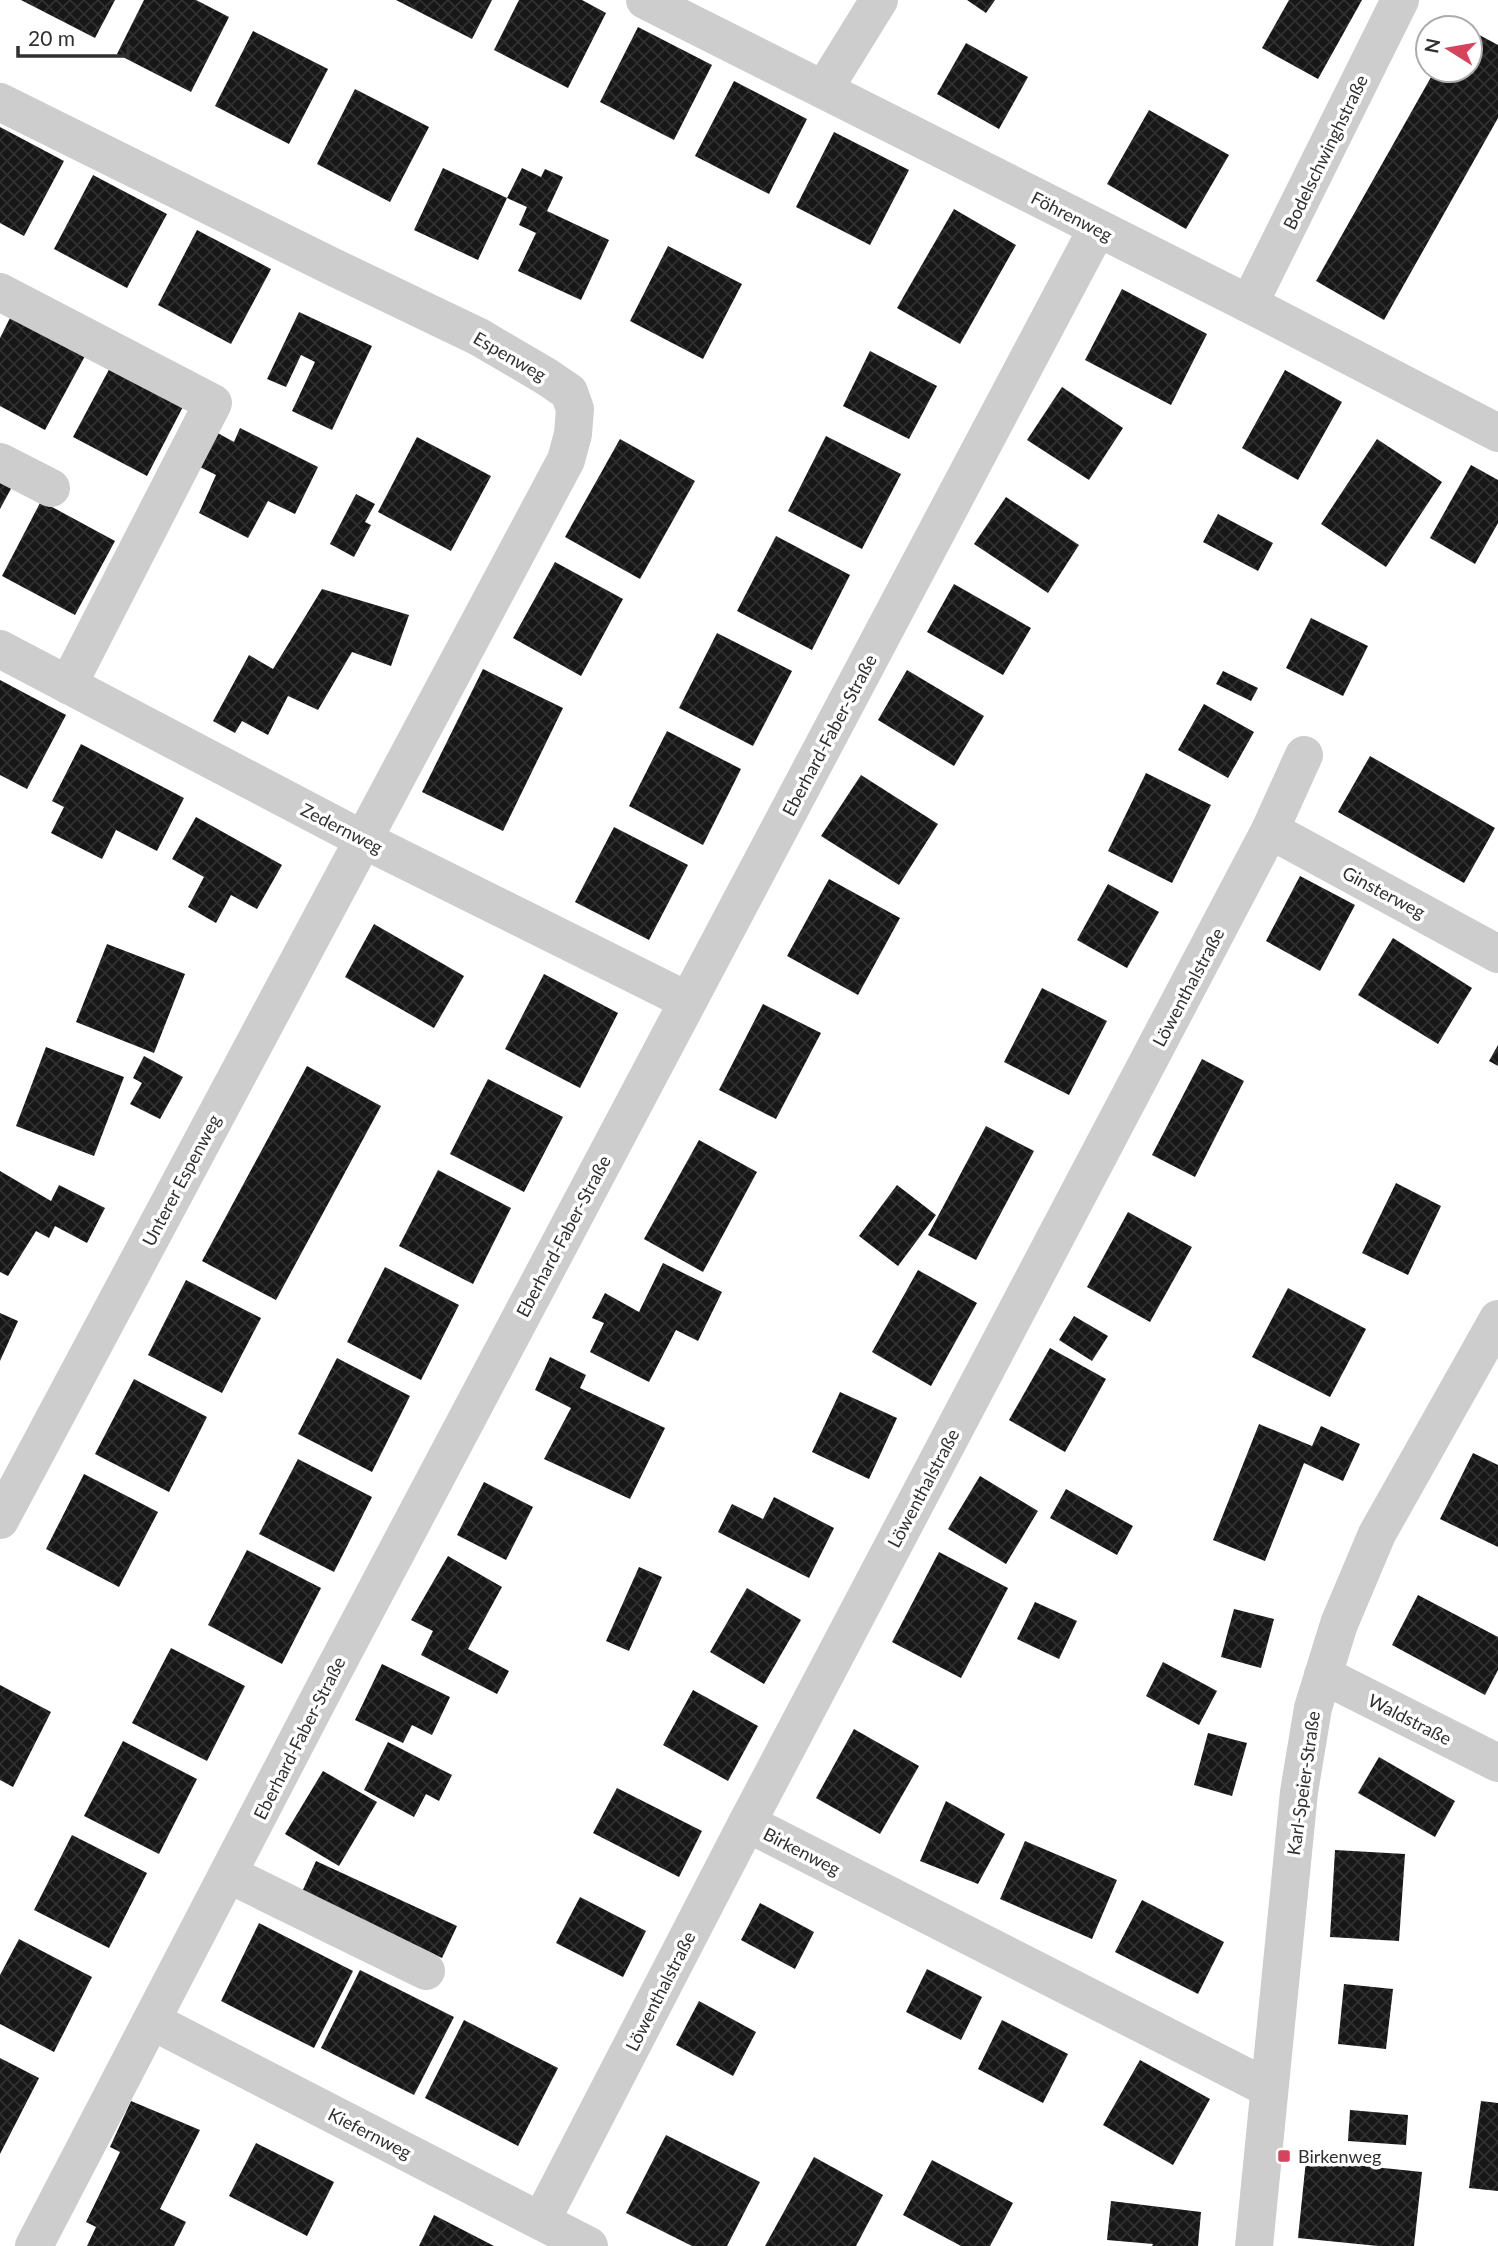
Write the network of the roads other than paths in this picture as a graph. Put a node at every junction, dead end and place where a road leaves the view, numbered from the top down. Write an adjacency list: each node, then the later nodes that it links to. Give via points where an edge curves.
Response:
1 (645, 0): 4 (street, Föhrenweg)
2 (879, 0): 4 (street)
3 (1400, 0): 8 (street, Bodelschwinghstraße)
4 (824, 89): 6 (street, Föhrenweg)
5 (0, 102): 16 (street, Espenweg, via 479,337 569,393 575,409 566,460)
6 (1097, 229): 8 (street, Föhrenweg); 18 (street, Eberhard-Faber-Straße)
7 (0, 292): 13 (street, via 213,403)
8 (1250, 304): 9 (street, Föhrenweg)
9 (1498, 433)
10 (0, 462): 11 (street)
11 (51, 488)
12 (0, 649): 13 (street, Zedernweg)
13 (68, 685): 16 (street, Zedernweg)
14 (1304, 755): 15 (street, Löwenthalstraße)
15 (1270, 830): 17 (street, Ginsterweg); 23 (street, Löwenthalstraße)
16 (362, 839): 18 (street, Zedernweg); 20 (street, Unterer Espenweg)
17 (1498, 954)
18 (688, 1001): 24 (street, Eberhard-Faber-Straße)
19 (1498, 1319): 21 (street, Karl-Speier-Straße, via 1377,1534)
20 (0, 1520)
21 (1323, 1675): 22 (street, Waldstraße); 27 (street, Karl-Speier-Straße, via 1300,1778)
22 (1498, 1763)
23 (747, 1823): 27 (street, Birkenweg); 28 (street, Löwenthalstraße)
24 (228, 1874): 25 (street); 26 (street, Eberhard-Faber-Straße)
25 (426, 1971)
26 (152, 2021): 28 (street, Kiefernweg); 29 (street, Eberhard-Faber-Straße)
27 (1268, 2088): 31 (street, Karl-Speier-Straße)
28 (541, 2221): 30 (street, Kiefernweg)
29 (34, 2246)
30 (589, 2246)
31 (1254, 2246)

